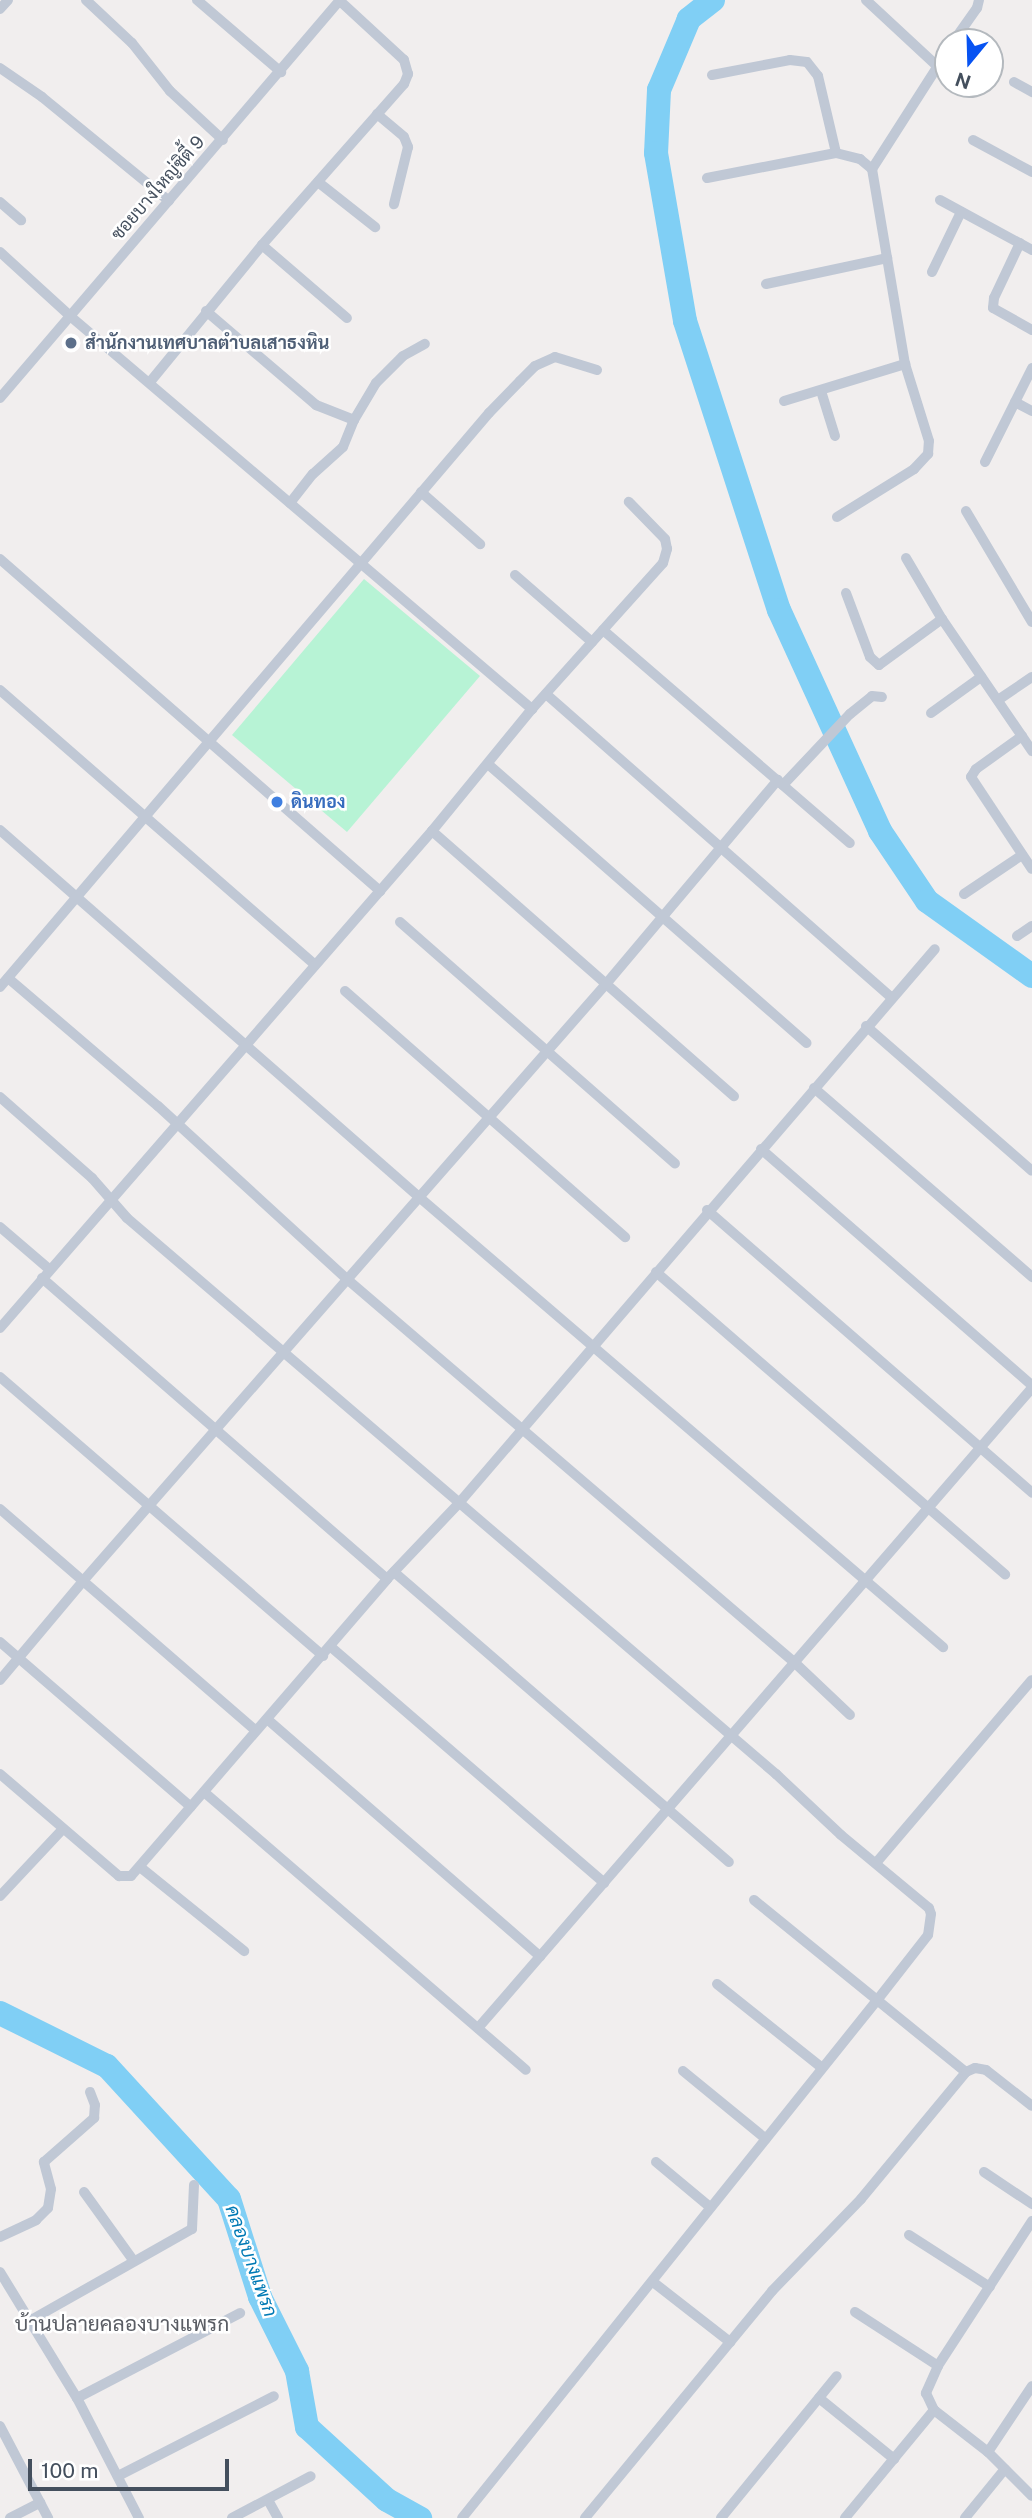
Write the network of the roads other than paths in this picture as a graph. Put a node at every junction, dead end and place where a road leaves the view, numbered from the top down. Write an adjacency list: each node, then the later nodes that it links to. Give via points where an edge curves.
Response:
1 (8, 0): 7 (street)
2 (86, 0): 17 (street, via 132,43 170,92)
3 (197, 0): 12 (street)
4 (340, 0): 12 (street, ซอยบางใหญ่ซิตี้ 9); 16 (street, via 395,49 407,68 404,84)
5 (866, 0): 9 (street)
6 (979, 0): 8 (street)
7 (0, 9)
8 (963, 28)
9 (934, 63)
10 (0, 68): 25 (street)
11 (934, 71): 20 (street)
12 (281, 72): 17 (street, ซอยบางใหญ่ซิตี้ 9)
13 (712, 75): 19 (street, via 807,61 818,76)
14 (1014, 82): 15 (street)
15 (1032, 92)
16 (377, 114): 23 (street); 27 (street, via 404,137 408,147)
17 (223, 140): 25 (street, ซอยบางใหญ่ซิตี้ 9)
18 (973, 140): 21 (street)
19 (836, 153): 20 (street, via 860,159); 22 (street)
20 (872, 169): 35 (street)
21 (1032, 172)
22 (707, 178)
23 (318, 182): 30 (street); 32 (street)
24 (940, 200): 28 (street)
25 (169, 201): 39 (street, ซอยบางใหญ่ซิตี้ 9)
26 (0, 202): 29 (street)
27 (394, 204)
28 (961, 212): 31 (street); 36 (street)
29 (21, 220)
30 (375, 228)
31 (1020, 243): 33 (street); 41 (street, via 993,308)
32 (262, 245): 38 (street); 40 (street)
33 (1032, 250)
34 (0, 252): 39 (street)
35 (887, 258): 37 (street); 43 (street)
36 (932, 272)
37 (766, 284)
38 (206, 311): 46 (street); 52 (street, via 316,405)
39 (70, 316): 46 (street); 48 (street, ซอยบางใหญ่ซิตี้ 9)
40 (347, 318)
41 (1032, 330)
42 (425, 344): 52 (street, via 403,356 382,376)
43 (905, 364): 47 (street); 59 (street, via 929,442 928,454 914,468)
44 (1032, 368): 50 (street)
45 (597, 370): 55 (street, via 555,357 536,366)
46 (150, 382): 57 (street)
47 (821, 391): 49 (street); 53 (street)
48 (0, 398)
49 (784, 401)
50 (1015, 402): 51 (street); 54 (street)
51 (1032, 411)
52 (354, 420): 57 (street, via 343,447)
53 (835, 436)
54 (985, 462)
55 (421, 492): 60 (street); 63 (street)
56 (629, 502): 68 (street, via 665,539 666,559)
57 (289, 503): 63 (street)
58 (966, 511): 67 (street)
59 (836, 517)
60 (480, 544)
61 (906, 558): 66 (street)
62 (0, 559): 79 (street)
63 (360, 564): 76 (street); 79 (street)
64 (514, 575): 69 (street)
65 (846, 593): 66 (street, via 870,657 878,665)
66 (942, 619): 70 (street)
67 (1032, 622)
68 (603, 630): 69 (street); 82 (street)
69 (592, 642): 73 (street)
70 (981, 677): 75 (street); 77 (street)
71 (1032, 677): 75 (street)
72 (0, 690): 83 (street)
73 (546, 695): 76 (street); 87 (street)
74 (882, 698): 82 (street, via 872,696 850,714)
75 (998, 700): 78 (street)
76 (532, 709): 81 (street)
77 (931, 713)
78 (1022, 736): 80 (street); 88 (street, via 971,777)
79 (209, 742): 83 (street); 90 (street)
80 (1032, 751)
81 (489, 765): 85 (street); 93 (street)
82 (780, 782): 86 (street); 87 (street)
83 (145, 817): 92 (street); 98 (street)
84 (0, 830): 92 (street)
85 (432, 831): 90 (street); 100 (street)
86 (850, 844)
87 (721, 846): 93 (street); 102 (street)
88 (1022, 855): 89 (street); 91 (street)
89 (1032, 869)
90 (380, 891): 98 (street)
91 (964, 894)
92 (78, 897): 99 (street); 105 (street)
93 (664, 915): 100 (street); 104 (street)
94 (400, 922): 106 (street)
95 (1032, 926): 96 (street)
96 (1017, 936)
97 (935, 949): 102 (street)
98 (315, 965): 105 (street)
99 (4, 983): 111 (street)
100 (606, 984): 106 (street); 108 (street)
101 (345, 991): 110 (street)
102 (891, 998): 103 (street)
103 (866, 1026): 107 (street); 114 (street)
104 (807, 1043)
105 (246, 1045): 111 (street); 115 (street)
106 (547, 1050): 110 (street); 113 (street)
107 (814, 1088): 112 (street); 122 (street)
108 (734, 1096)
109 (0, 1097): 116 (street, via 92,1178)
110 (489, 1117): 115 (street); 119 (street)
111 (176, 1124): 116 (street); 123 (street)
112 (761, 1150): 117 (street); 128 (street)
113 (675, 1164)
114 (1032, 1171)
115 (419, 1197): 123 (street); 125 (street)
116 (109, 1201): 121 (street); 126 (street)
117 (708, 1210): 120 (street); 131 (street)
118 (0, 1227): 121 (street)
119 (625, 1237)
120 (656, 1272): 125 (street); 135 (street)
121 (46, 1274): 124 (street); 130 (street)
122 (1032, 1277)
123 (348, 1280): 126 (street); 129 (street)
124 (0, 1328)
125 (592, 1347): 129 (street); 140 (street)
126 (282, 1354): 130 (street); 133 (street)
127 (0, 1377): 134 (street)
128 (1032, 1386): 131 (street)
129 (523, 1427): 133 (street); 146 (street)
130 (216, 1431): 134 (street); 138 (street)
131 (981, 1448): 132 (street); 135 (street)
132 (1032, 1493)
133 (459, 1503): 138 (street); 152 (street)
134 (149, 1506): 139 (street); 144 (street)
135 (929, 1506): 137 (street); 140 (street)
136 (0, 1509): 139 (street)
137 (1005, 1574)
138 (391, 1576): 142 (street); 156 (street)
139 (83, 1581): 145 (street); 151 (street)
140 (864, 1581): 143 (street); 146 (street)
141 (0, 1642): 145 (street)
142 (331, 1647): 144 (street); 161 (street)
143 (943, 1647)
144 (323, 1656): 150 (street)
145 (19, 1658): 147 (street); 155 (street)
146 (794, 1662): 149 (street); 152 (street)
147 (0, 1680)
148 (1032, 1680): 159 (street)
149 (850, 1715)
150 (267, 1719): 151 (street); 165 (street)
151 (255, 1730): 154 (street)
152 (731, 1736): 156 (street); 159 (street)
153 (0, 1774): 157 (street)
154 (204, 1792): 155 (street); 168 (street)
155 (191, 1807): 160 (street)
156 (668, 1809): 158 (street); 161 (street)
157 (63, 1829): 160 (street, via 119,1876 127,1878); 162 (street)
158 (729, 1863)
159 (876, 1863): 167 (street, via 929,1908 932,1919 928,1935)
160 (140, 1867): 164 (street)
161 (604, 1883): 165 (street)
162 (0, 1896)
163 (754, 1900): 167 (street)
164 (244, 1951)
165 (540, 1956): 168 (street)
166 (717, 1984): 169 (street)
167 (878, 1999): 169 (street); 172 (street)
168 (478, 2028): 170 (street)
169 (821, 2067): 175 (street)
170 (526, 2070)
171 (683, 2071): 175 (street)
172 (967, 2072): 174 (street, via 986,2070); 192 (street, via 870,2189)
173 (90, 2092): 184 (street, via 94,2118 44,2162 51,2189 48,2208 36,2220)
174 (1032, 2106)
175 (766, 2139): 181 (street)
176 (656, 2162): 181 (street)
177 (984, 2172): 180 (street)
178 (194, 2185): 185 (street, via 192,2229)
179 (84, 2192): 185 (street)
180 (1032, 2204)
181 (710, 2207): 187 (street)
182 (1032, 2221): 188 (street)
183 (909, 2235): 188 (street)
184 (0, 2237)
185 (133, 2260): 191 (street)
186 (0, 2272): 191 (street)
187 (653, 2282): 192 (street); 214 (street)
188 (990, 2287): 193 (street)
189 (855, 2312): 193 (street)
190 (240, 2314): 197 (street)
191 (31, 2320): 197 (street)
192 (730, 2342): 215 (street)
193 (938, 2367): 199 (street, via 927,2387)
194 (837, 2376): 198 (street)
195 (1032, 2386): 201 (street)
196 (274, 2396): 204 (street)
197 (77, 2398): 204 (street)
198 (819, 2398): 202 (street); 216 (street)
199 (934, 2410): 201 (street); 202 (street)
200 (0, 2426): 208 (street)
201 (988, 2452): 203 (street)
202 (894, 2459): 217 (street)
203 (1005, 2469): 206 (street); 218 (street)
204 (118, 2476): 211 (street)
205 (311, 2476): 207 (street)
206 (1032, 2496)
207 (268, 2500): 212 (street); 213 (street)
208 (40, 2503): 209 (street); 210 (street)
209 (10, 2518)
210 (47, 2518)
211 (139, 2518)
212 (232, 2518)
213 (278, 2518)
214 (462, 2518)
215 (585, 2518)
216 (721, 2518)
217 (845, 2518)
218 (965, 2518)

